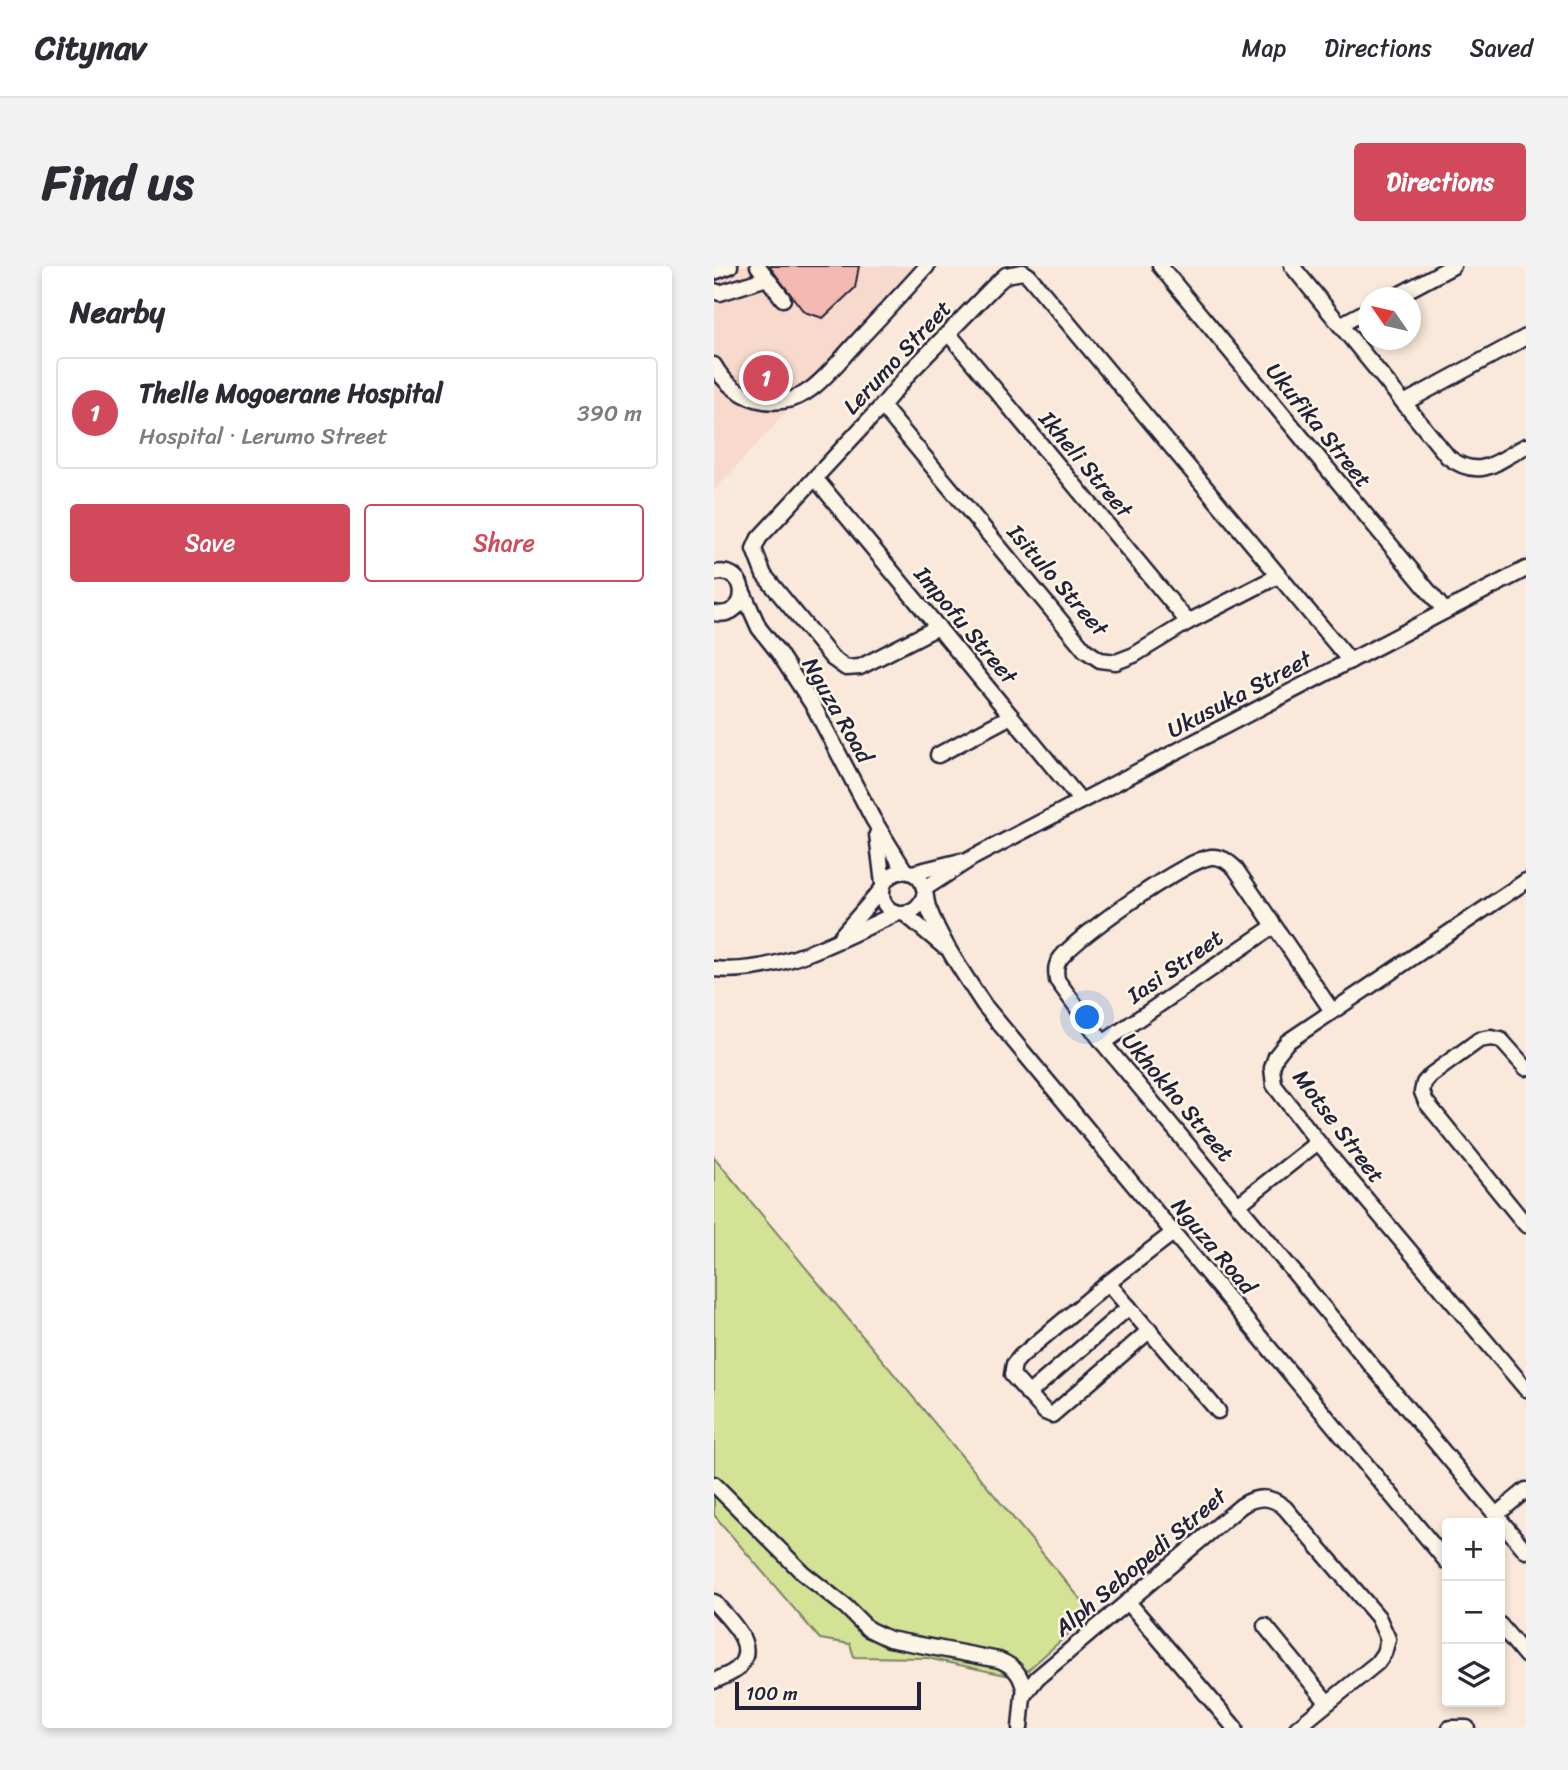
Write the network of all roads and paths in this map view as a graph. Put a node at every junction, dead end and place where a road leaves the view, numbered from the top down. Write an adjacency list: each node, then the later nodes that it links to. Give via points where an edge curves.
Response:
1 (730, 266): 6 (street)
2 (927, 266): 15 (street, via 810,390 783,401 755,399 735,391)
3 (1160, 266): 24 (street, Ukufika Street)
4 (1292, 266): 12 (street)
5 (1453, 266): 8 (street)
6 (714, 271)
7 (763, 272): 9 (street, via 720,293); 10 (street)
8 (1414, 287)
9 (714, 291)
10 (783, 299)
11 (1358, 315): 12 (street)
12 (1340, 325): 16 (street)
13 (949, 334): 17 (street, Lerumo Street); 22 (street, Lerumo Street, via 1006,275 1023,272 1029,276); 26 (street, Ikheli Street)
14 (1526, 337): 16 (street)
15 (714, 365)
16 (1404, 403): 18 (street, via 1448,457 1471,470)
17 (882, 406): 19 (street, Lerumo Street); 26 (street, Isitulo Street, via 1085,650 1100,660 1116,662)
18 (1526, 446)
19 (815, 478): 27 (street, Impofu Street); 27 (street, Lerumo Street, via 754,549 764,575 837,664 860,667)
20 (1526, 569): 24 (street, Ukusuka Street)
21 (714, 573): 23 (street, via 731,574)
22 (1278, 576): 26 (street, Isitulo Street); 29 (street, Lerumo Street)
23 (742, 590): 25 (street, via 740,603); 28 (street, Nguza Road)
24 (1445, 611): 29 (street, Ukusuka Street)
25 (721, 614): 28 (street, Nguza Road)
26 (1188, 622)
27 (938, 627): 30 (street, Impofu Street)
28 (759, 628): 33 (street, Nguza Road, via 814,707)
29 (1350, 661): 32 (street, Ukusuka Street)
30 (1012, 716): 31 (street); 32 (street, Impofu Street)
31 (937, 755)
32 (1081, 801): 34 (street, Ukusuka Street)
33 (873, 819): 35 (street, Nguza Road); 37 (street, Nguza Road)
34 (972, 858): 35 (street, Ukusuka Street); 38 (street, Ukusuka Street)
35 (908, 872): 37 (street, via 892,874); 38 (street, via 918,877)
36 (1526, 881): 44 (street, Motse Street)
37 (883, 886): 39 (street, via 886,905); 41 (street)
38 (924, 893): 39 (street, via 918,908); 42 (street, Nguza Road)
39 (901, 914): 41 (street); 42 (street, Nguza Road)
40 (1273, 926): 44 (street, Ukhokho Street); 45 (street, Iasi Street); 45 (street, Ukhokho Street, via 1235,867 1213,857 1126,905 1081,939 1060,959 1056,970 1058,980)
41 (838, 939): 43 (street, via 770,967)
42 (951, 955): 50 (street, Nguza Road, via 984,1005)
43 (714, 969)
44 (1332, 1011): 47 (street, Motse Street, via 1287,1042 1272,1068 1274,1085)
45 (1103, 1043): 48 (street, Ukhokho Street)
46 (1526, 1068): 49 (street, via 1501,1040 1479,1040 1431,1075 1422,1092)
47 (1318, 1142): 48 (street); 54 (street, Motse Street)
48 (1238, 1205): 59 (street, Ukhokho Street)
49 (1526, 1225)
50 (1173, 1233): 51 (street); 61 (street, Nguza Road)
51 (1108, 1283): 52 (street); 55 (street, via 1014,1364 1012,1376)
52 (1129, 1307): 53 (street); 55 (street)
53 (1150, 1330): 55 (street, via 1052,1415); 56 (street)
54 (1526, 1389)
55 (1028, 1394)
56 (1218, 1410)
57 (714, 1483): 68 (street, via 803,1573 868,1629 889,1639 1009,1664 1018,1672)
58 (1526, 1490): 59 (street)
59 (1496, 1515): 60 (street, Ukhokho Street)
60 (1526, 1551)
61 (1442, 1556)
62 (714, 1602): 67 (street, via 744,1638 747,1650 736,1670)
63 (1128, 1602): 68 (street, Alph Sebopedi Street); 69 (street, Alph Sebopedi Street, via 1241,1506 1258,1498 1278,1502 1387,1633 1381,1658); 71 (street)
64 (1265, 1626): 69 (street)
65 (1505, 1631): 66 (street)
66 (1526, 1656)
67 (714, 1681)
68 (1025, 1692): 70 (street)
69 (1327, 1702): 72 (street, Alph Sebopedi Street)
70 (1020, 1728)
71 (1235, 1728)
72 (1297, 1728)
73 (1450, 1728): 74 (street)
74 (1467, 1728)

